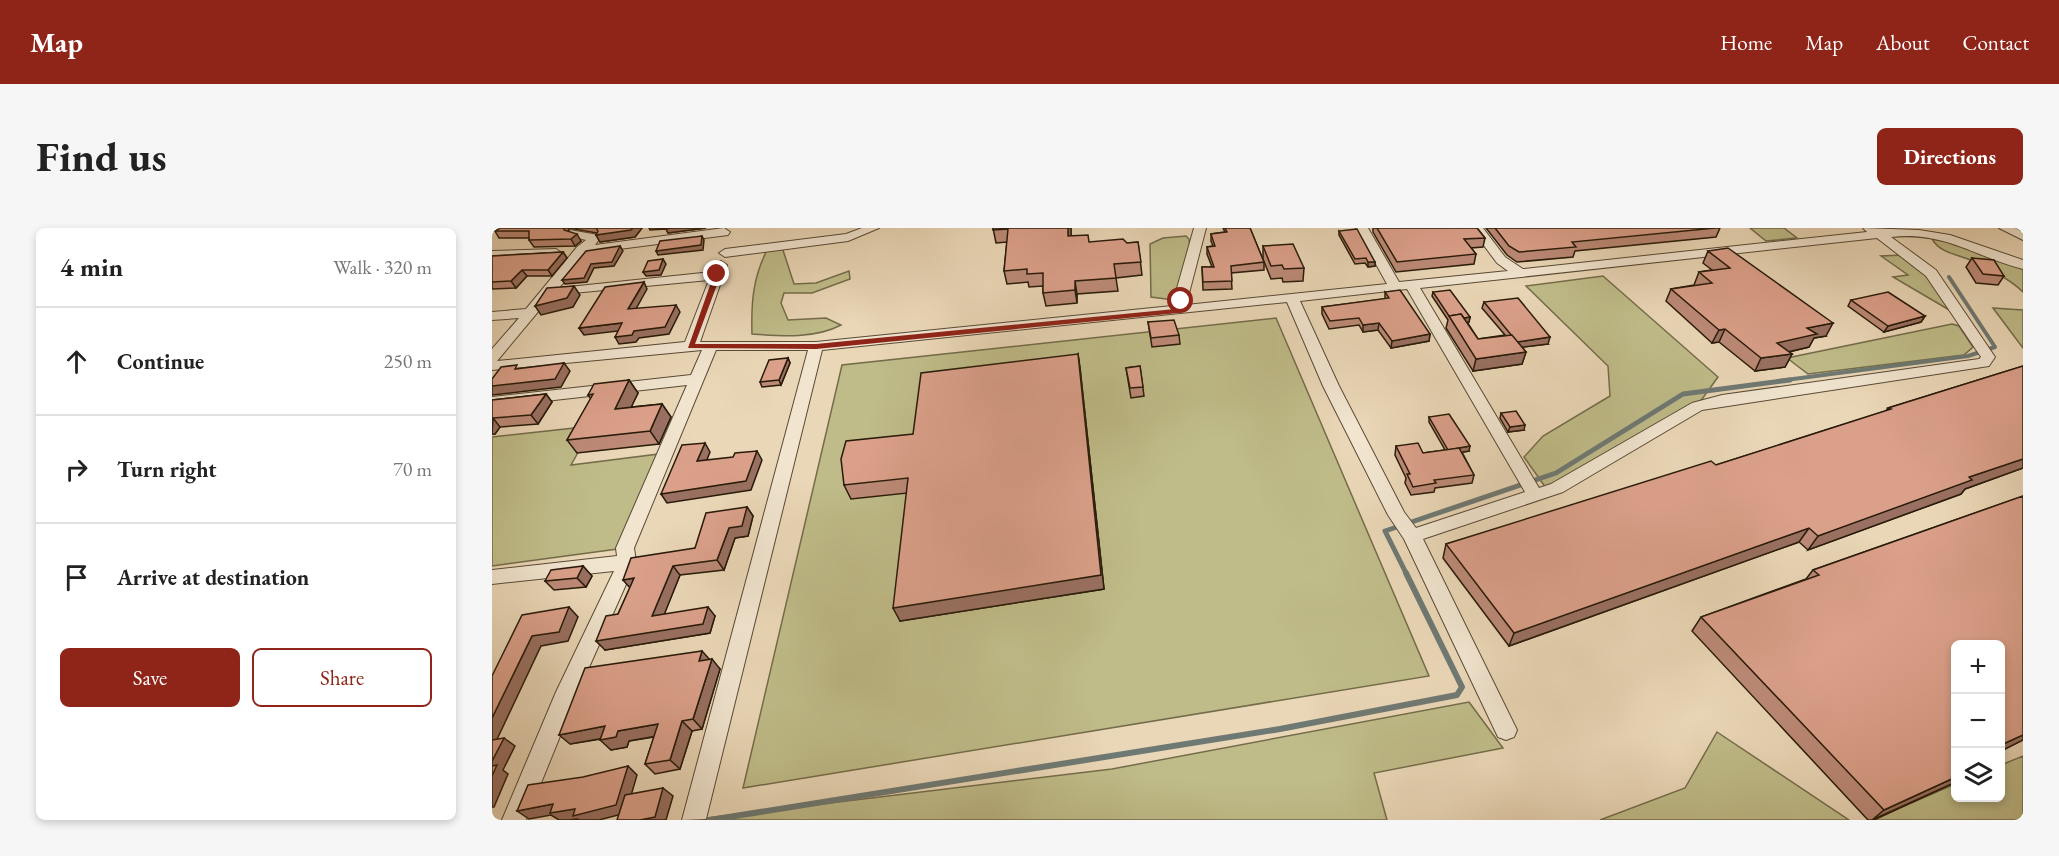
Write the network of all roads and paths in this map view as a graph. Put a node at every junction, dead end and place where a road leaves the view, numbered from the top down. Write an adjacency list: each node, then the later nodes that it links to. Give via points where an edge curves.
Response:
1 (873, 228): 16 (street, via 848,237)
2 (1200, 228): 26 (street)
3 (1362, 228): 23 (street)
4 (1477, 228): 20 (street, via 1501,261)
5 (1833, 228): 13 (street)
6 (2005, 228): 11 (street)
7 (724, 230): 15 (street); 16 (street)
8 (1874, 231): 13 (street); 14 (street, via 1935,234); 36 (street, via 1917,261 1941,285 1988,357 1984,363 1697,406 1582,476)
9 (574, 233): 12 (street)
10 (619, 234): 12 (street)
11 (2023, 236)
12 (594, 238): 15 (street)
13 (1846, 238): 20 (street)
14 (1979, 246): 17 (street); 19 (street)
15 (580, 251): 18 (street); 24 (street)
16 (725, 253): 21 (street)
17 (2023, 254)
18 (492, 255)
19 (2023, 265)
20 (1520, 273): 22 (street)
21 (717, 274): 24 (street); 29 (street)
22 (1412, 286): 23 (street); 36 (street)
23 (1395, 287): 25 (street)
24 (546, 292): 27 (street)
25 (1292, 298): 26 (street); 37 (street, via 1330,386 1397,515)
26 (1178, 311): 31 (street)
27 (529, 313): 28 (street); 32 (street)
28 (492, 316)
29 (691, 346): 30 (street); 32 (street)
30 (711, 346): 31 (street); 33 (street)
31 (816, 346): 41 (street)
32 (496, 363): 34 (street)
33 (698, 379): 35 (street); 38 (street, via 625,548)
34 (492, 383)
35 (492, 402)
36 (1535, 495): 37 (street)
37 (1412, 536): 40 (street)
38 (627, 562): 39 (street); 42 (street)
39 (492, 577)
40 (1506, 730)
41 (694, 819)
42 (514, 820)

